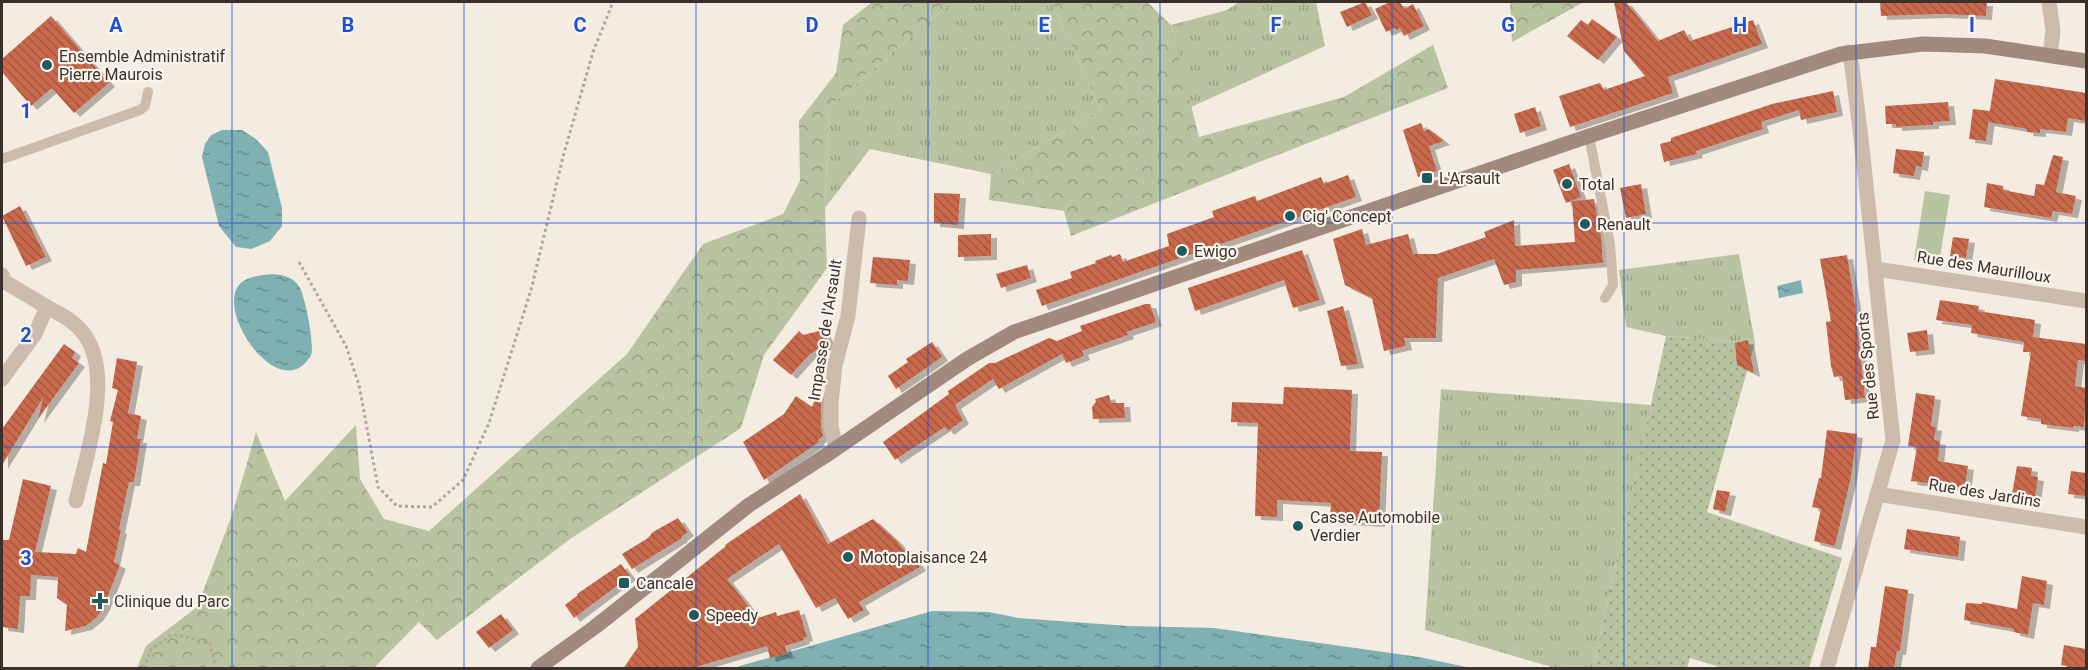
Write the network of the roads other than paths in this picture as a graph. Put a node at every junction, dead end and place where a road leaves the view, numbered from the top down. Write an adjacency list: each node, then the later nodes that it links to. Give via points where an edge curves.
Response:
1 (2049, 2): 3 (street, via 2053,31)
2 (1848, 52): 3 (main road, via 1923,44 1985,46); 6 (main road); 9 (street, Rue des Sports)
3 (2050, 55): 4 (main road)
4 (2086, 61)
5 (148, 92): 7 (lane, via 140,110)
6 (1589, 136): 11 (lane, via 1610,244 1612,285); 15 (main road, via 1014,332 967,359)
7 (2, 159)
8 (859, 218): 15 (street, Impasse de l'Arsault, via 848,316 835,365 831,403)
9 (1876, 269): 12 (street, Rue des Maurilloux); 16 (street, Rue des Sports, via 1893,440)
10 (2, 275): 13 (street, via 5,282)
11 (1605, 298)
12 (2086, 301)
13 (47, 307): 14 (street, via 35,334); 17 (street, via 79,328 95,358 95,412)
14 (2, 379)
15 (836, 448): 19 (main road, via 749,505)
16 (1877, 494): 18 (street, Rue des Jardins); 20 (street, Rue des Sports)
17 (76, 501)
18 (2086, 526)
19 (538, 669)
20 (1827, 669)

